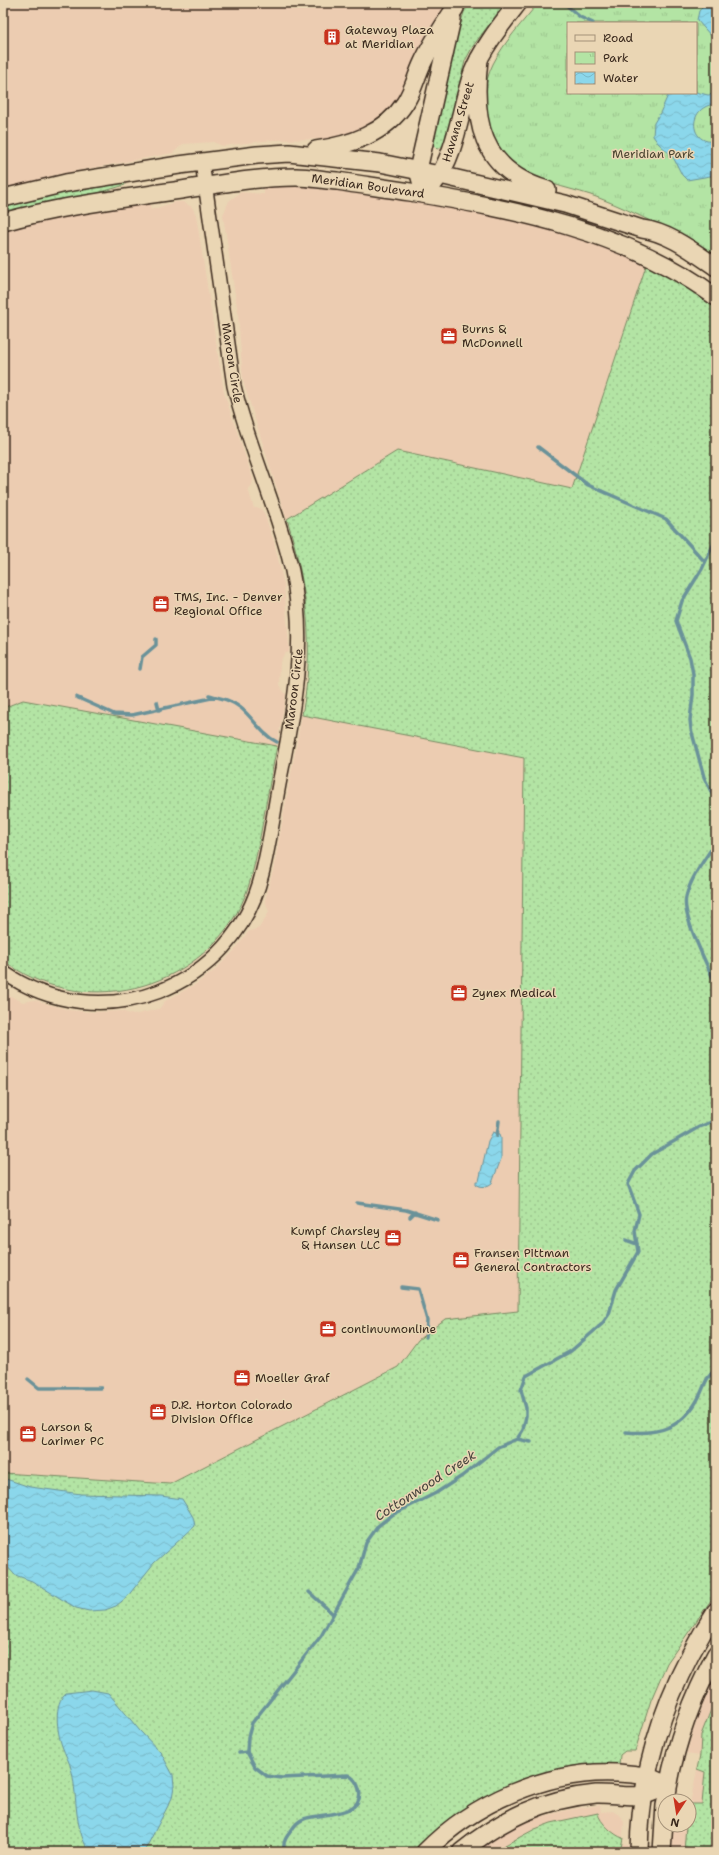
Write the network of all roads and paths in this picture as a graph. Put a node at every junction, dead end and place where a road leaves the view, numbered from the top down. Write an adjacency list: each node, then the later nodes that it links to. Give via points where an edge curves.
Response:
1 (518, 3): 3 (main road, Havana Street)
2 (456, 6): 4 (main road, via 426,55 405,103 390,120 370,135 348,144); 6 (main road)
3 (479, 59): 7 (main road, Havana Street); 12 (main road, via 476,92 478,121 488,146 504,167 531,185 597,205 646,225)
4 (289, 153): 5 (main road, Meridian Boulevard); 6 (main road, Meridian Boulevard, via 368,161)
5 (202, 162): 8 (street, Maroon Circle); 10 (main road, Meridian Boulevard, via 66,183)
6 (418, 170): 7 (main road, Meridian Boulevard); 9 (main road)
7 (440, 175): 9 (main road, Havana Street); 12 (main road, Meridian Boulevard, via 557,202)
8 (205, 186): 9 (main road, Meridian Boulevard, via 299,177); 11 (main road, Meridian Boulevard, via 86,204); 15 (street, Maroon Circle, via 234,386 289,561 298,613 299,643 295,698 261,879 246,917 223,949 186,978 148,997 97,1003 70,1000 35,990)
9 (425, 194): 14 (main road, Meridian Boulevard, via 564,224 606,238 660,261)
10 (3, 198)
11 (3, 222)
12 (651, 230): 13 (main road, Meridian Boulevard)
13 (716, 267)
14 (716, 297)
15 (3, 972)
16 (716, 1611): 18 (main road, via 694,1645 675,1685 656,1736)
17 (716, 1654): 19 (main road, via 686,1718 676,1748)
18 (645, 1786): 19 (main road); 21 (main road, via 620,1773 592,1773 552,1780 492,1803 468,1817); 22 (main road, via 613,1794 596,1794 548,1803 506,1820); 23 (main road)
19 (667, 1793)
20 (663, 1833): 24 (main road)
21 (425, 1852)
22 (461, 1852)
23 (639, 1852)
24 (662, 1852)

